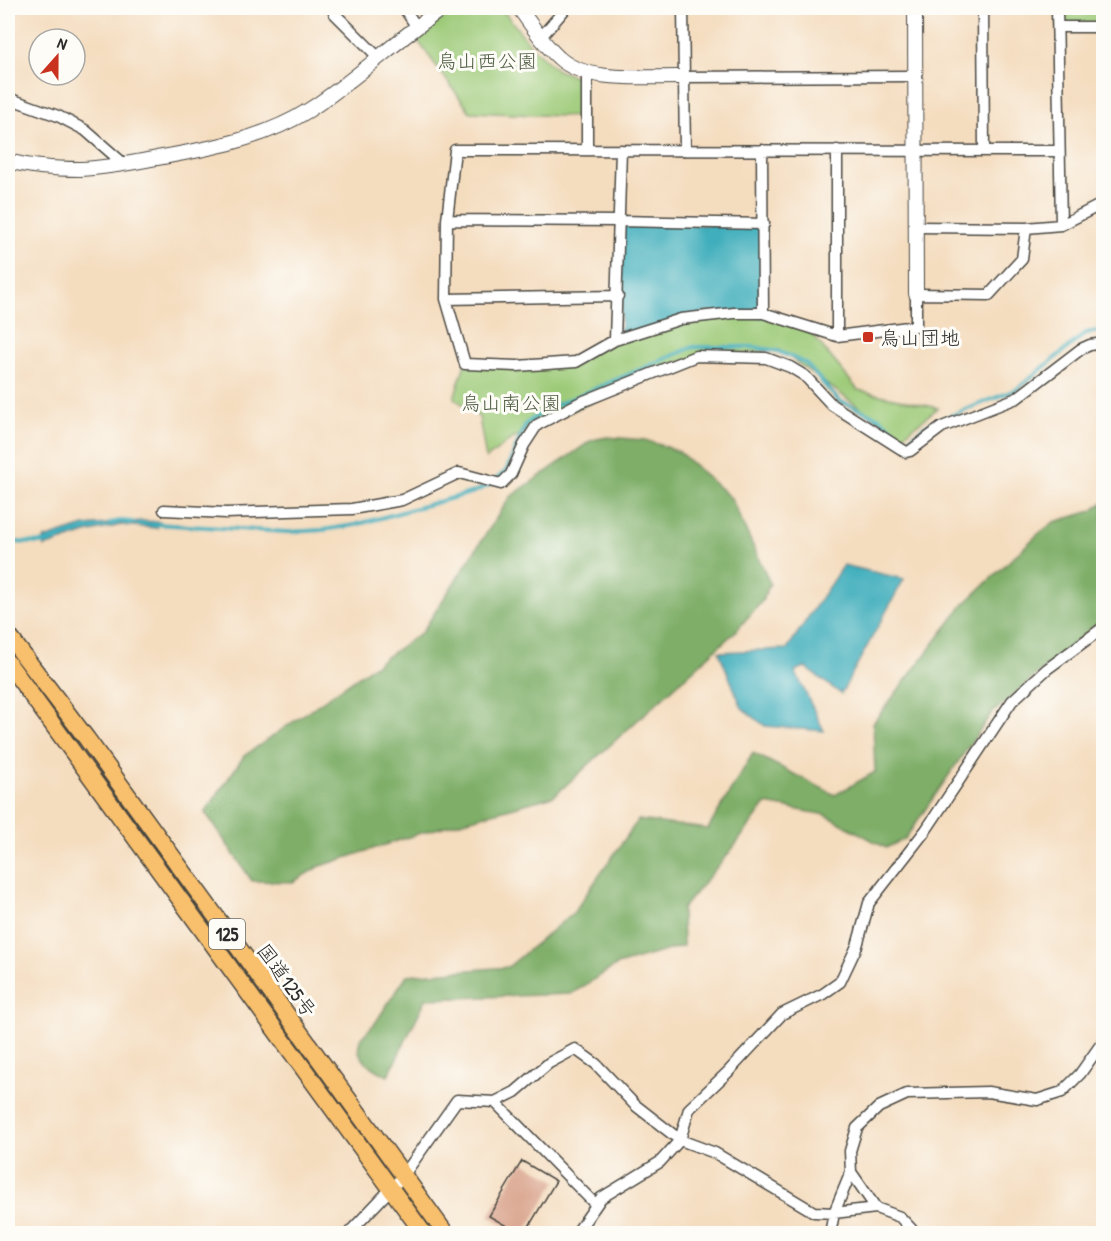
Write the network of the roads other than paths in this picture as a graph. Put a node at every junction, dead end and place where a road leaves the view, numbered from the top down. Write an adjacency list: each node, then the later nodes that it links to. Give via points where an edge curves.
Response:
1 (338, 8): 14 (street, via 334,13)
2 (404, 8): 10 (street)
3 (443, 8): 10 (street)
4 (519, 8): 13 (street)
5 (566, 8): 13 (street)
6 (683, 8): 16 (street)
7 (915, 8): 17 (street)
8 (983, 8): 25 (street)
9 (1057, 8): 11 (street)
10 (416, 26): 14 (street)
11 (1058, 27): 12 (street); 26 (street)
12 (1104, 27)
13 (541, 37): 15 (street, via 561,60)
14 (378, 57): 28 (street, via 307,112 278,127 230,143)
15 (587, 72): 16 (street, via 605,76); 19 (street)
16 (684, 76): 17 (street); 21 (street)
17 (915, 76): 24 (street)
18 (8, 98): 28 (street, via 85,130)
19 (587, 150): 20 (street); 30 (street, via 455,150)
20 (621, 150): 21 (street); 31 (street)
21 (685, 150): 22 (street)
22 (762, 150): 23 (street); 32 (street)
23 (837, 150): 24 (street); 40 (street)
24 (915, 150): 25 (street); 34 (street)
25 (984, 151): 26 (street)
26 (1059, 151): 33 (street)
27 (8, 161): 28 (street, via 80,169)
28 (124, 164)
29 (1104, 203): 33 (street)
30 (447, 220): 31 (street); 38 (street)
31 (619, 220): 32 (street); 37 (street)
32 (764, 224): 39 (street)
33 (1061, 225): 35 (street)
34 (916, 227): 35 (street); 36 (street)
35 (1026, 228): 36 (street, via 1022,259 989,295)
36 (916, 294): 40 (street, via 916,326)
37 (618, 296): 38 (street); 41 (street)
38 (446, 298): 41 (street, via 465,364 576,362)
39 (763, 313): 40 (street); 41 (street, via 681,320)
40 (837, 336)
41 (615, 340)
42 (1104, 343): 43 (street, via 1081,350 1017,398 942,427 906,452 832,405 805,376 790,367 766,358 696,356 579,403 537,425 511,474 501,484 459,473 402,500 352,509 226,513)
43 (164, 510)
44 (1104, 627): 49 (street, via 1012,701 926,830 869,903 857,946 840,982 782,1014 689,1109)
45 (8, 635): 51 (highway, 国道125号 / 125, via 87,739)
46 (8, 663): 51 (highway, 国道125号 / 125)
47 (1104, 1041): 50 (street, via 1062,1092 1037,1100 988,1092 907,1094 879,1107 857,1128 850,1151)
48 (495, 1102): 49 (street, via 575,1049 596,1064 635,1105); 51 (street, via 457,1100); 52 (street)
49 (680, 1140): 52 (street, via 660,1162 600,1198); 54 (street, via 715,1153 814,1212)
50 (851, 1172): 53 (street); 54 (street)
51 (397, 1182): 55 (street); 56 (highway, 国道125号 / 125); 57 (highway, 国道125号 / 125)
52 (596, 1205): 58 (street)
53 (876, 1209): 54 (street); 60 (street, via 900,1218)
54 (834, 1213): 59 (street)
55 (348, 1233)
56 (424, 1233)
57 (446, 1233)
58 (576, 1233)
59 (830, 1233)
60 (916, 1233)

